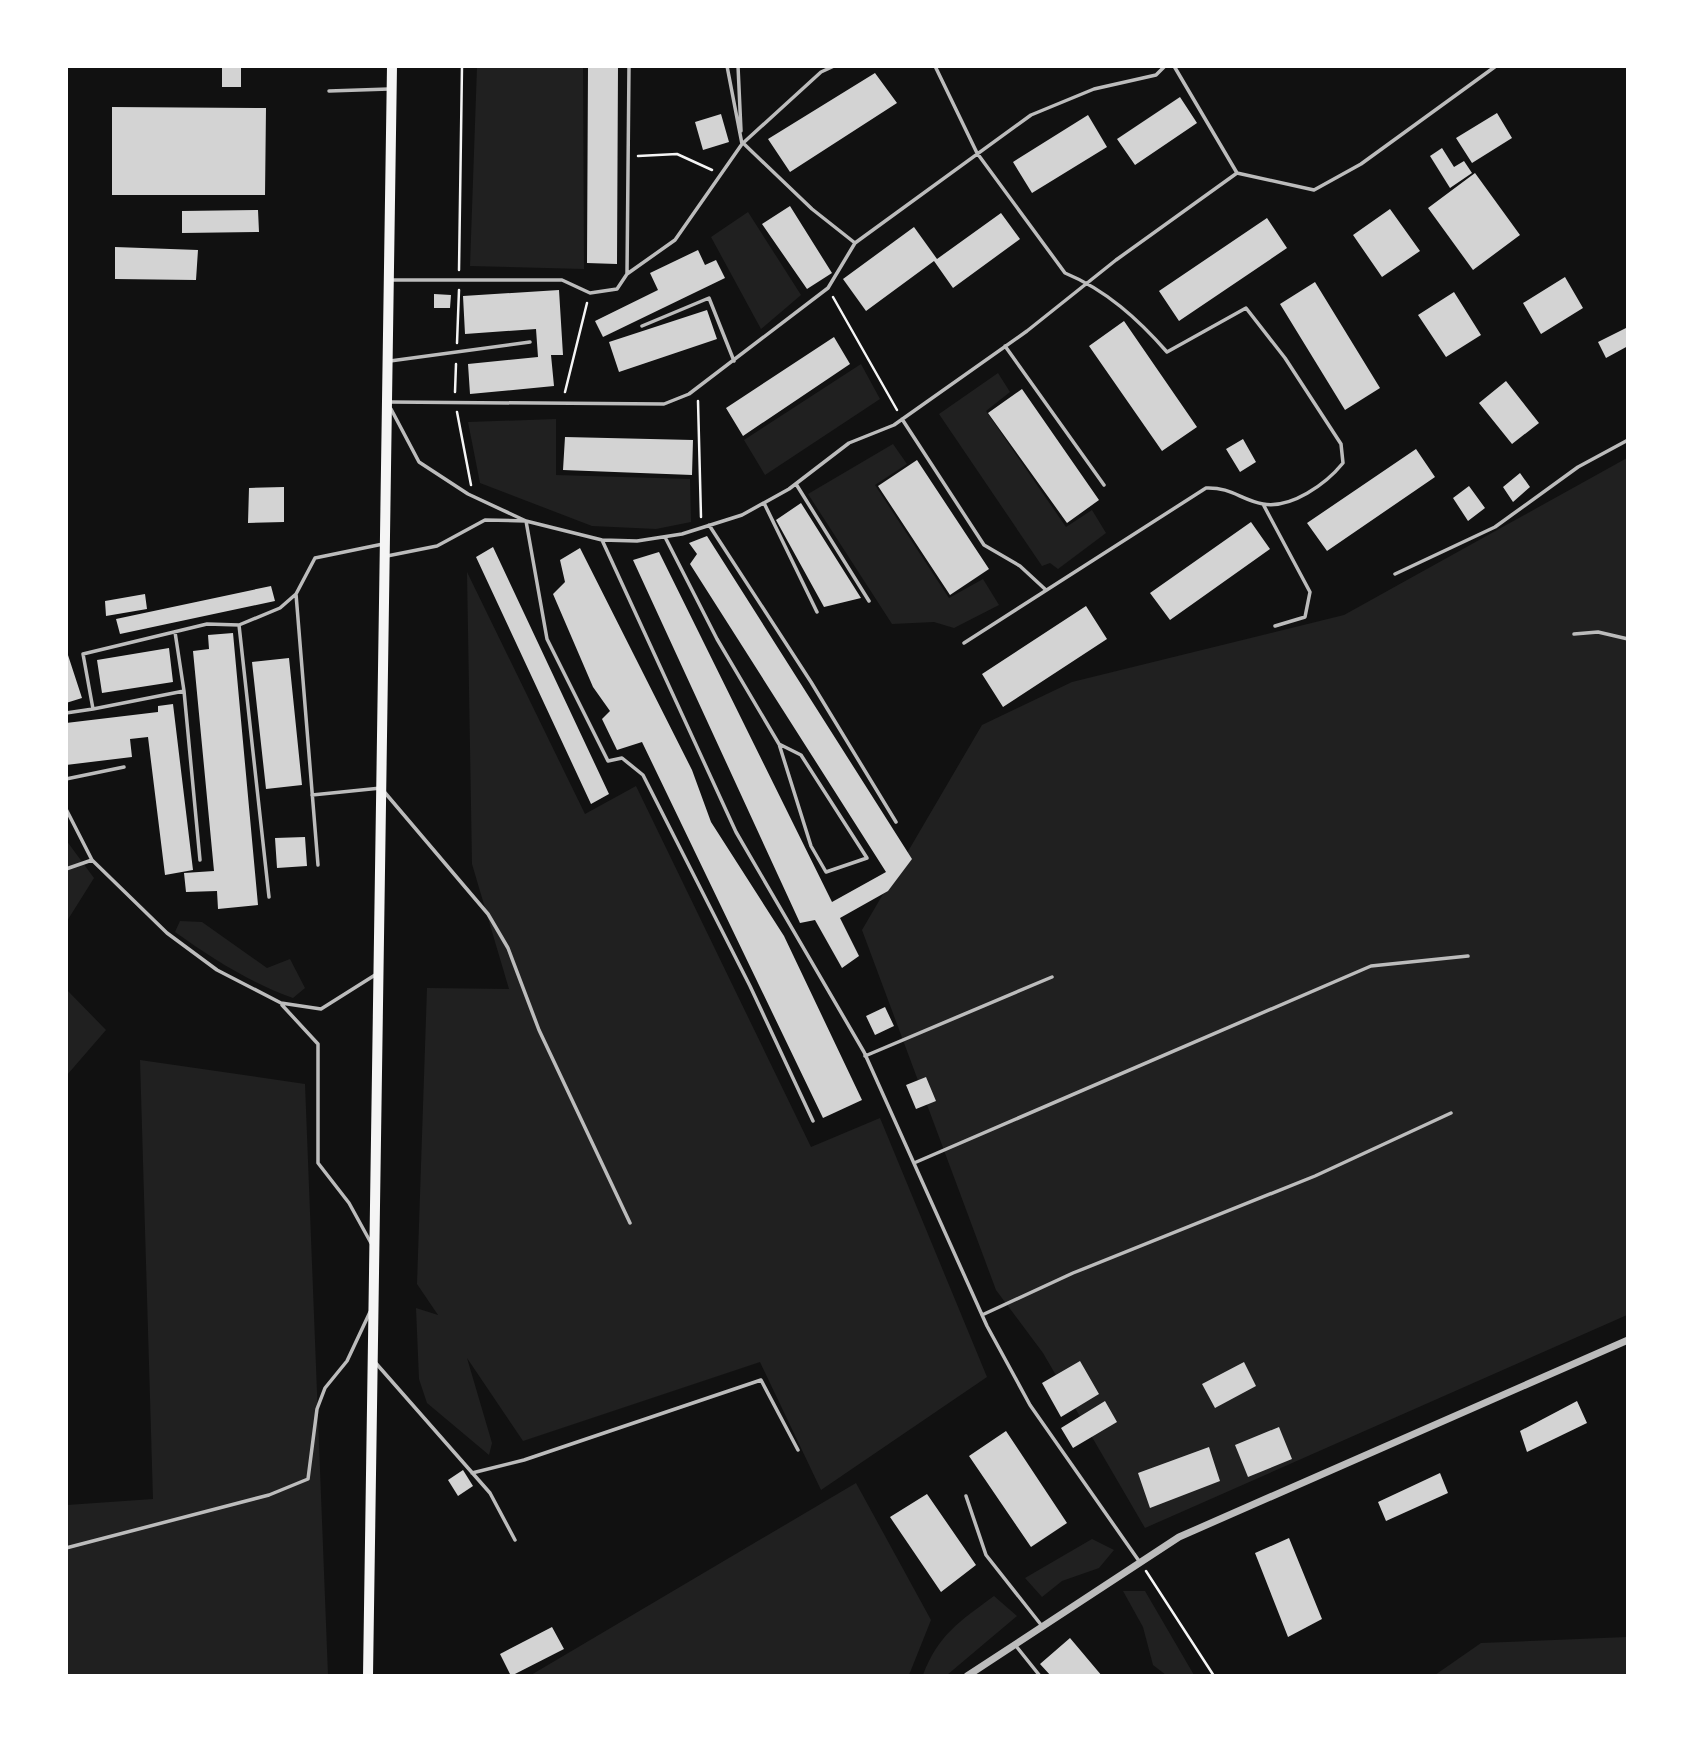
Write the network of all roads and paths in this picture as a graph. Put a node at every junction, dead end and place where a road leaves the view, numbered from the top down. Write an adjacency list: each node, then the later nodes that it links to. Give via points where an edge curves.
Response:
1 (392, 66): 10 (main road)
2 (629, 66): 14 (lane)
3 (727, 66): 12 (lane)
4 (738, 66): 12 (lane)
5 (834, 66): 12 (lane, via 821,72)
6 (935, 66): 13 (lane)
7 (1165, 66): 13 (lane, via 1156,75 1094,89 1031,115)
8 (1174, 66): 15 (lane)
9 (1496, 66): 15 (lane, via 1360,164 1314,190)
10 (391, 89): 11 (lane); 19 (main road)
11 (329, 91)
12 (742, 144): 16 (lane); 17 (lane)
13 (977, 153): 17 (lane); 20 (lane, via 1065,273)
14 (628, 157): 16 (path, via 677,154); 18 (lane)
15 (1237, 173): 20 (lane)
16 (722, 174): 18 (lane, via 675,240)
17 (855, 243): 21 (lane)
18 (627, 274): 22 (lane, via 617,289)
19 (389, 280): 22 (lane, via 562,280); 27 (main road)
20 (1087, 283): 25 (lane); 36 (lane, via 1139,320 1167,352 1246,308 1342,444 1343,463 1332,476 1285,504)
21 (828, 288): 26 (lane); 31 (path)
22 (590, 293): 30 (path)
23 (642, 326): 26 (lane, via 709,298)
24 (530, 342): 27 (lane)
25 (1005, 346): 31 (lane); 34 (lane)
26 (734, 361): 28 (lane)
27 (387, 362): 29 (main road)
28 (698, 387): 30 (lane, via 664,404); 39 (path)
29 (387, 402): 30 (lane); 37 (lane, via 419,462 468,494); 42 (main road)
30 (562, 402)
31 (902, 419): 33 (lane, via 849,443); 45 (lane, via 984,545 1020,566)
32 (1628, 440): 44 (lane, via 1578,467 1495,527)
33 (796, 484): 35 (lane); 47 (lane)
34 (1104, 485)
35 (764, 503): 38 (lane); 48 (lane)
36 (1263, 504): 45 (lane, via 1223,487 1206,488); 50 (lane, via 1310,592 1305,618)
37 (526, 521): 41 (lane); 43 (lane, via 485,520 437,546); 76 (lane, via 547,639 608,761 622,758 643,775)
38 (709, 525): 39 (lane); 64 (lane)
39 (701, 527): 40 (lane)
40 (665, 537): 41 (lane); 58 (lane, via 717,639)
41 (602, 540): 74 (lane, via 736,832)
42 (385, 544): 43 (main road); 46 (lane, via 315,558)
43 (385, 556): 61 (main road)
44 (1395, 574)
45 (1046, 590): 54 (lane)
46 (296, 594): 49 (lane, via 280,608); 62 (lane)
47 (869, 601)
48 (817, 612)
49 (239, 625): 51 (lane, via 207,624); 69 (lane)
50 (1275, 626)
51 (175, 632): 55 (lane); 56 (lane, via 83,653)
52 (1574, 634): 53 (lane, via 1598,632)
53 (1628, 639)
54 (964, 643)
55 (184, 691): 56 (lane); 66 (lane)
56 (93, 709): 57 (lane)
57 (66, 713)
58 (779, 744): 58 (lane, via 802,755 867,858 826,872 811,846)
59 (124, 767): 60 (lane)
60 (66, 779)
61 (381, 788): 62 (lane); 71 (main road); 78 (lane, via 488,914 508,948 539,1030)
62 (312, 796): 67 (lane)
63 (66, 809): 65 (lane)
64 (896, 822)
65 (92, 860): 68 (lane); 73 (lane, via 167,933 217,970)
66 (201, 860)
67 (318, 865)
68 (66, 869)
69 (269, 897)
70 (1468, 956): 77 (lane, via 1371,966)
71 (379, 973): 73 (lane, via 320,1009); 79 (main road)
72 (1052, 977): 74 (lane)
73 (281, 1003): 79 (lane, via 318,1044 318,1163 349,1203)
74 (865, 1056): 77 (lane)
75 (1451, 1113): 81 (lane, via 1303,1181 1073,1273)
76 (813, 1121)
77 (915, 1163): 81 (lane)
78 (629, 1223)
79 (374, 1250): 80 (main road)
80 (374, 1304): 83 (main road); 88 (lane, via 347,1361 321,1398 308,1479 269,1495)
81 (982, 1315): 89 (lane, via 1030,1405)
82 (1628, 1340): 89 (street, via 1179,1537)
83 (373, 1360): 85 (lane); 92 (main road)
84 (798, 1450): 85 (lane, via 761,1380 524,1460)
85 (472, 1473): 87 (lane, via 490,1493)
86 (965, 1496): 90 (lane, via 986,1555)
87 (515, 1540)
88 (66, 1548)
89 (1140, 1562): 90 (street); 95 (path)
90 (1042, 1626): 91 (street)
91 (1015, 1644): 93 (street); 94 (lane)
92 (369, 1675)
93 (967, 1675)
94 (1040, 1675)
95 (1214, 1675)

